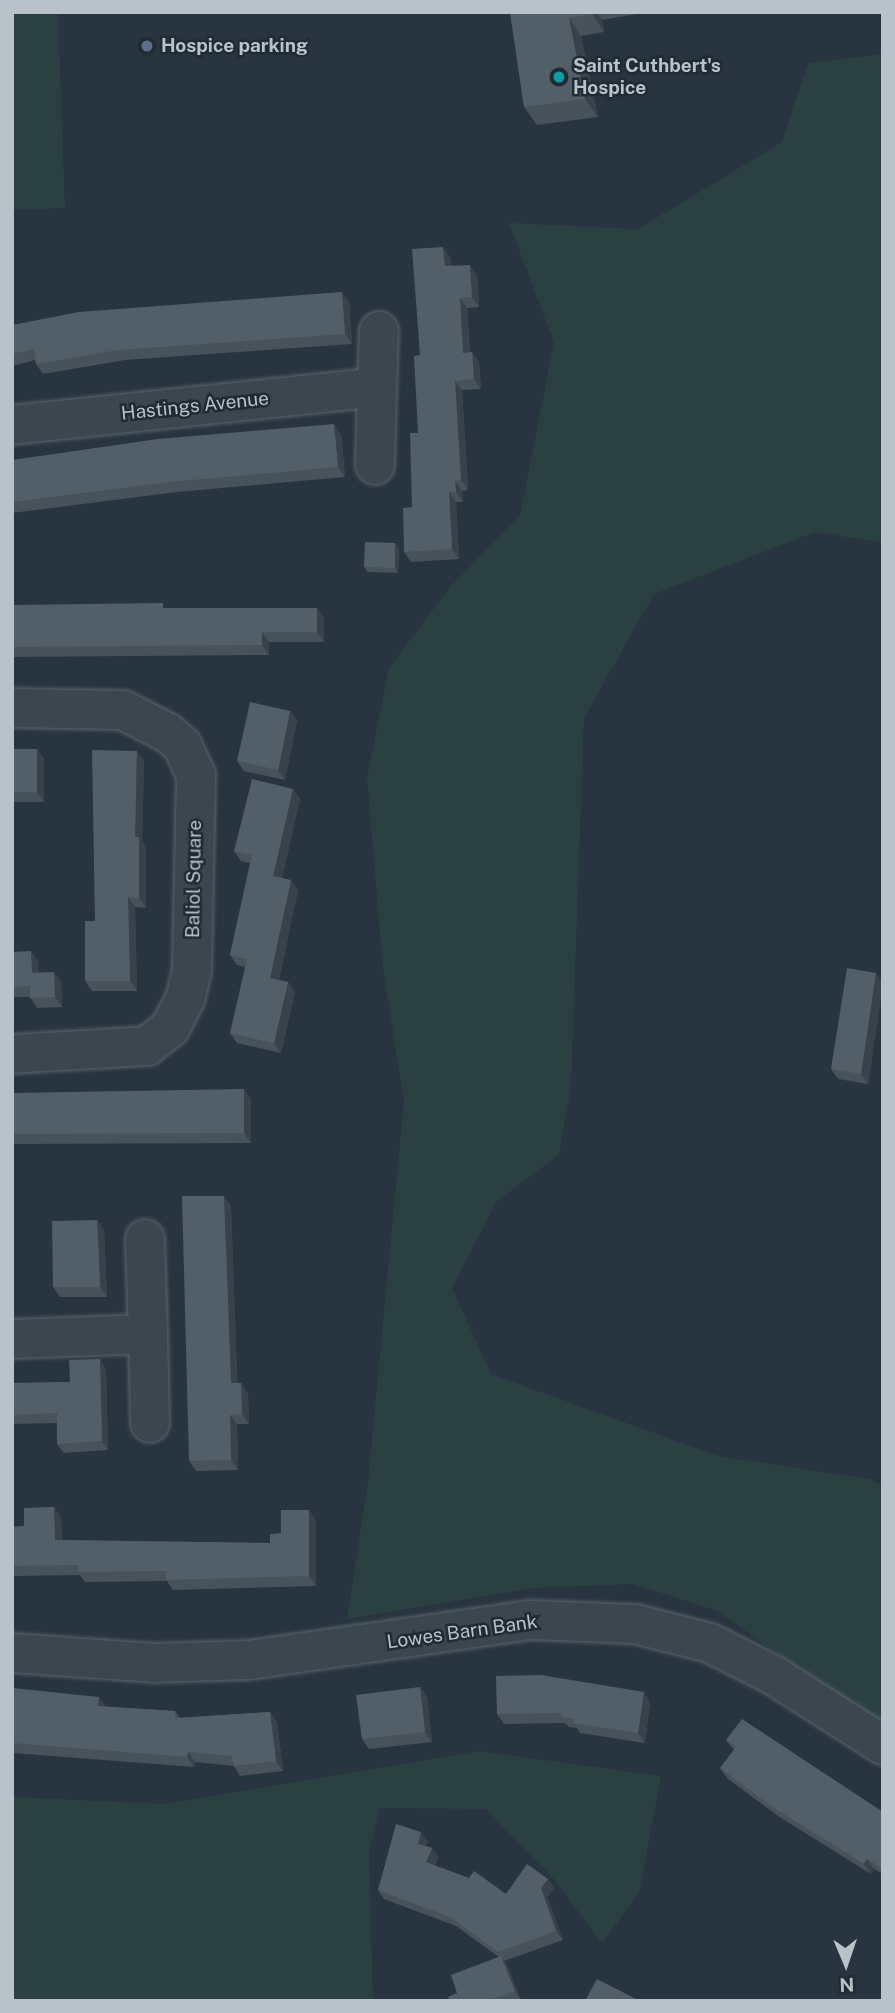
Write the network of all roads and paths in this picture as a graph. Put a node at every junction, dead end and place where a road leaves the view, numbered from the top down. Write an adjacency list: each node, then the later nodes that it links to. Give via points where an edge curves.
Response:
1 (379, 331): 2 (street)
2 (377, 387): 3 (street, Hastings Avenue); 4 (street)
3 (12, 425)
4 (375, 466)
5 (12, 708): 6 (street, Baliol Square, via 123,709 160,726 181,745 196,775 192,970 186,997 170,1028 147,1046)
6 (12, 1054)
7 (145, 1239): 8 (street)
8 (148, 1334): 9 (street); 10 (street)
9 (12, 1339)
10 (150, 1423)
11 (12, 1653): 12 (street, Lowes Barn Bank, via 154,1663 249,1660 531,1620 635,1623 709,1643 773,1675)
12 (883, 1745)

